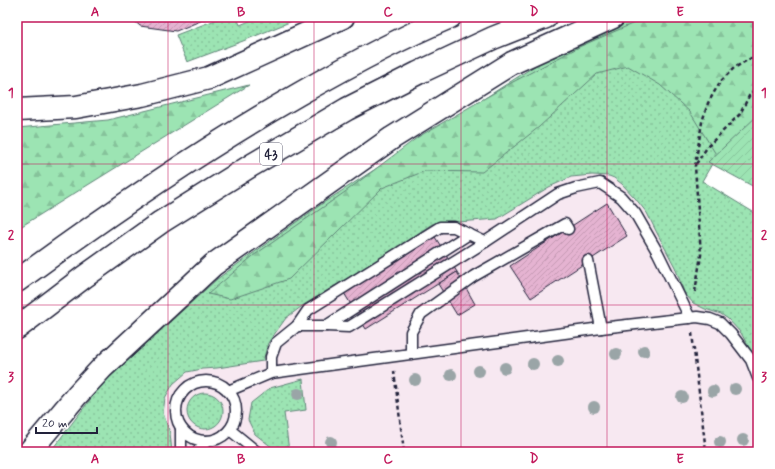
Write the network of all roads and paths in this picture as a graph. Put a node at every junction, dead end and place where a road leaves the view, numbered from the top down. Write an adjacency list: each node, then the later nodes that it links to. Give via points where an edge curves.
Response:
1 (343, 17): 7 (highway, via 209,78 142,95 76,107)
2 (450, 17): 13 (highway, via 350,65 253,120 155,183)
3 (546, 17): 17 (highway, 43, via 493,38 418,73 333,117 161,222)
4 (613, 17): 24 (highway, via 512,63 386,142 213,265)
5 (758, 54): 8 (path, via 734,68 720,82 710,98 702,122)
6 (758, 85): 8 (path, via 740,114 708,146)
7 (17, 110)
8 (695, 166): 14 (path, via 701,255)
9 (568, 228): 19 (lane, via 565,224 500,260 421,314 411,332)
10 (469, 234): 11 (lane); 15 (lane, via 454,227 440,227 308,310); 16 (lane)
11 (485, 242): 14 (lane, via 558,194 600,184 621,197 635,213); 16 (lane, via 349,327)
12 (588, 261): 18 (lane)
13 (17, 281)
14 (690, 318): 18 (lane); 22 (lane, via 710,319 720,323 751,360); 34 (path)
15 (297, 326): 16 (lane); 21 (lane, via 276,343 271,358)
16 (326, 326)
17 (17, 328)
18 (601, 328): 19 (lane)
19 (411, 354): 20 (lane)
20 (392, 356): 21 (lane); 33 (path)
21 (271, 373): 23 (lane)
22 (758, 378)
23 (228, 391): 25 (lane, via 211,382 201,382 184,391 176,409); 26 (lane, via 236,410)
24 (76, 395): 28 (highway); 29 (highway, via 67,416)
25 (181, 428): 27 (lane, via 197,440); 30 (lane)
26 (230, 430): 27 (lane, via 219,438); 32 (lane)
27 (207, 441): 31 (lane)
28 (29, 452)
29 (40, 452)
30 (180, 452)
31 (197, 452)
32 (258, 452)
33 (404, 452)
34 (706, 452)

